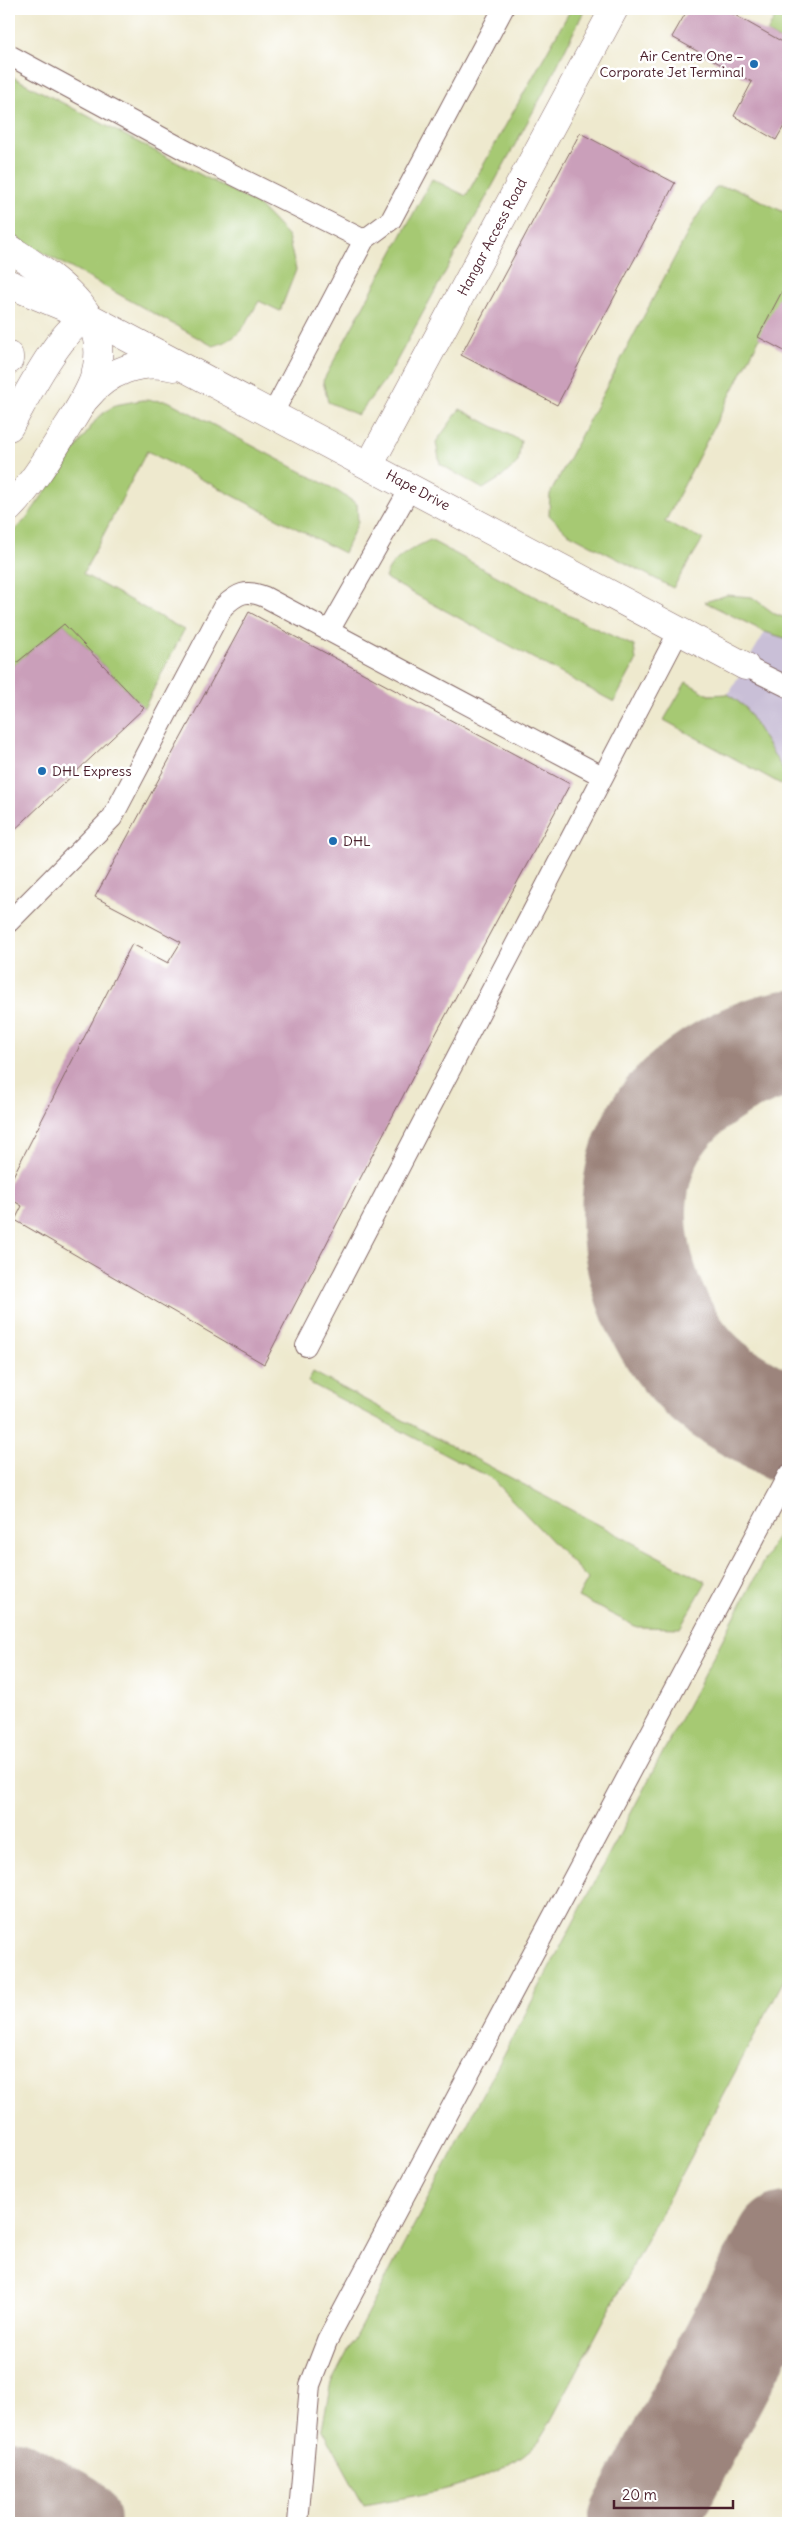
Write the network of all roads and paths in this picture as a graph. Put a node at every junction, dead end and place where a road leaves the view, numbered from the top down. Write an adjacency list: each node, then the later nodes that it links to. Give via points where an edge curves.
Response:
1 (503, 9): 4 (lane, via 391,220)
2 (614, 9): 14 (street, Hangar Access Road)
3 (9, 55): 4 (lane, via 194,155)
4 (364, 240): 12 (lane)
5 (9, 248): 7 (street, Hape Drive, via 66,288)
6 (9, 284): 7 (street, Hape Drive)
7 (89, 317): 10 (street, Hape Drive); 11 (street, via 96,332 97,366); 13 (street, via 80,320 65,334)
8 (9, 356): 9 (street)
9 (9, 360)
10 (186, 370): 11 (street, via 152,364 120,371 107,378); 12 (street, Hape Drive)
11 (82, 404): 16 (street, via 44,464)
12 (272, 415): 14 (street, Hape Drive)
13 (9, 427)
14 (370, 464): 15 (street, Hape Drive)
15 (411, 487): 17 (lane); 18 (street, Hape Drive)
16 (9, 508)
17 (329, 631): 21 (lane); 22 (lane, via 253,592 231,600 223,608 112,818)
18 (680, 631): 19 (street, Hape Drive); 21 (lane)
19 (745, 666): 20 (lane)
20 (788, 687)
21 (602, 776): 23 (lane)
22 (9, 922)
23 (306, 1346)
24 (788, 1474): 25 (lane, via 328,2341 310,2385)
25 (298, 2523)

